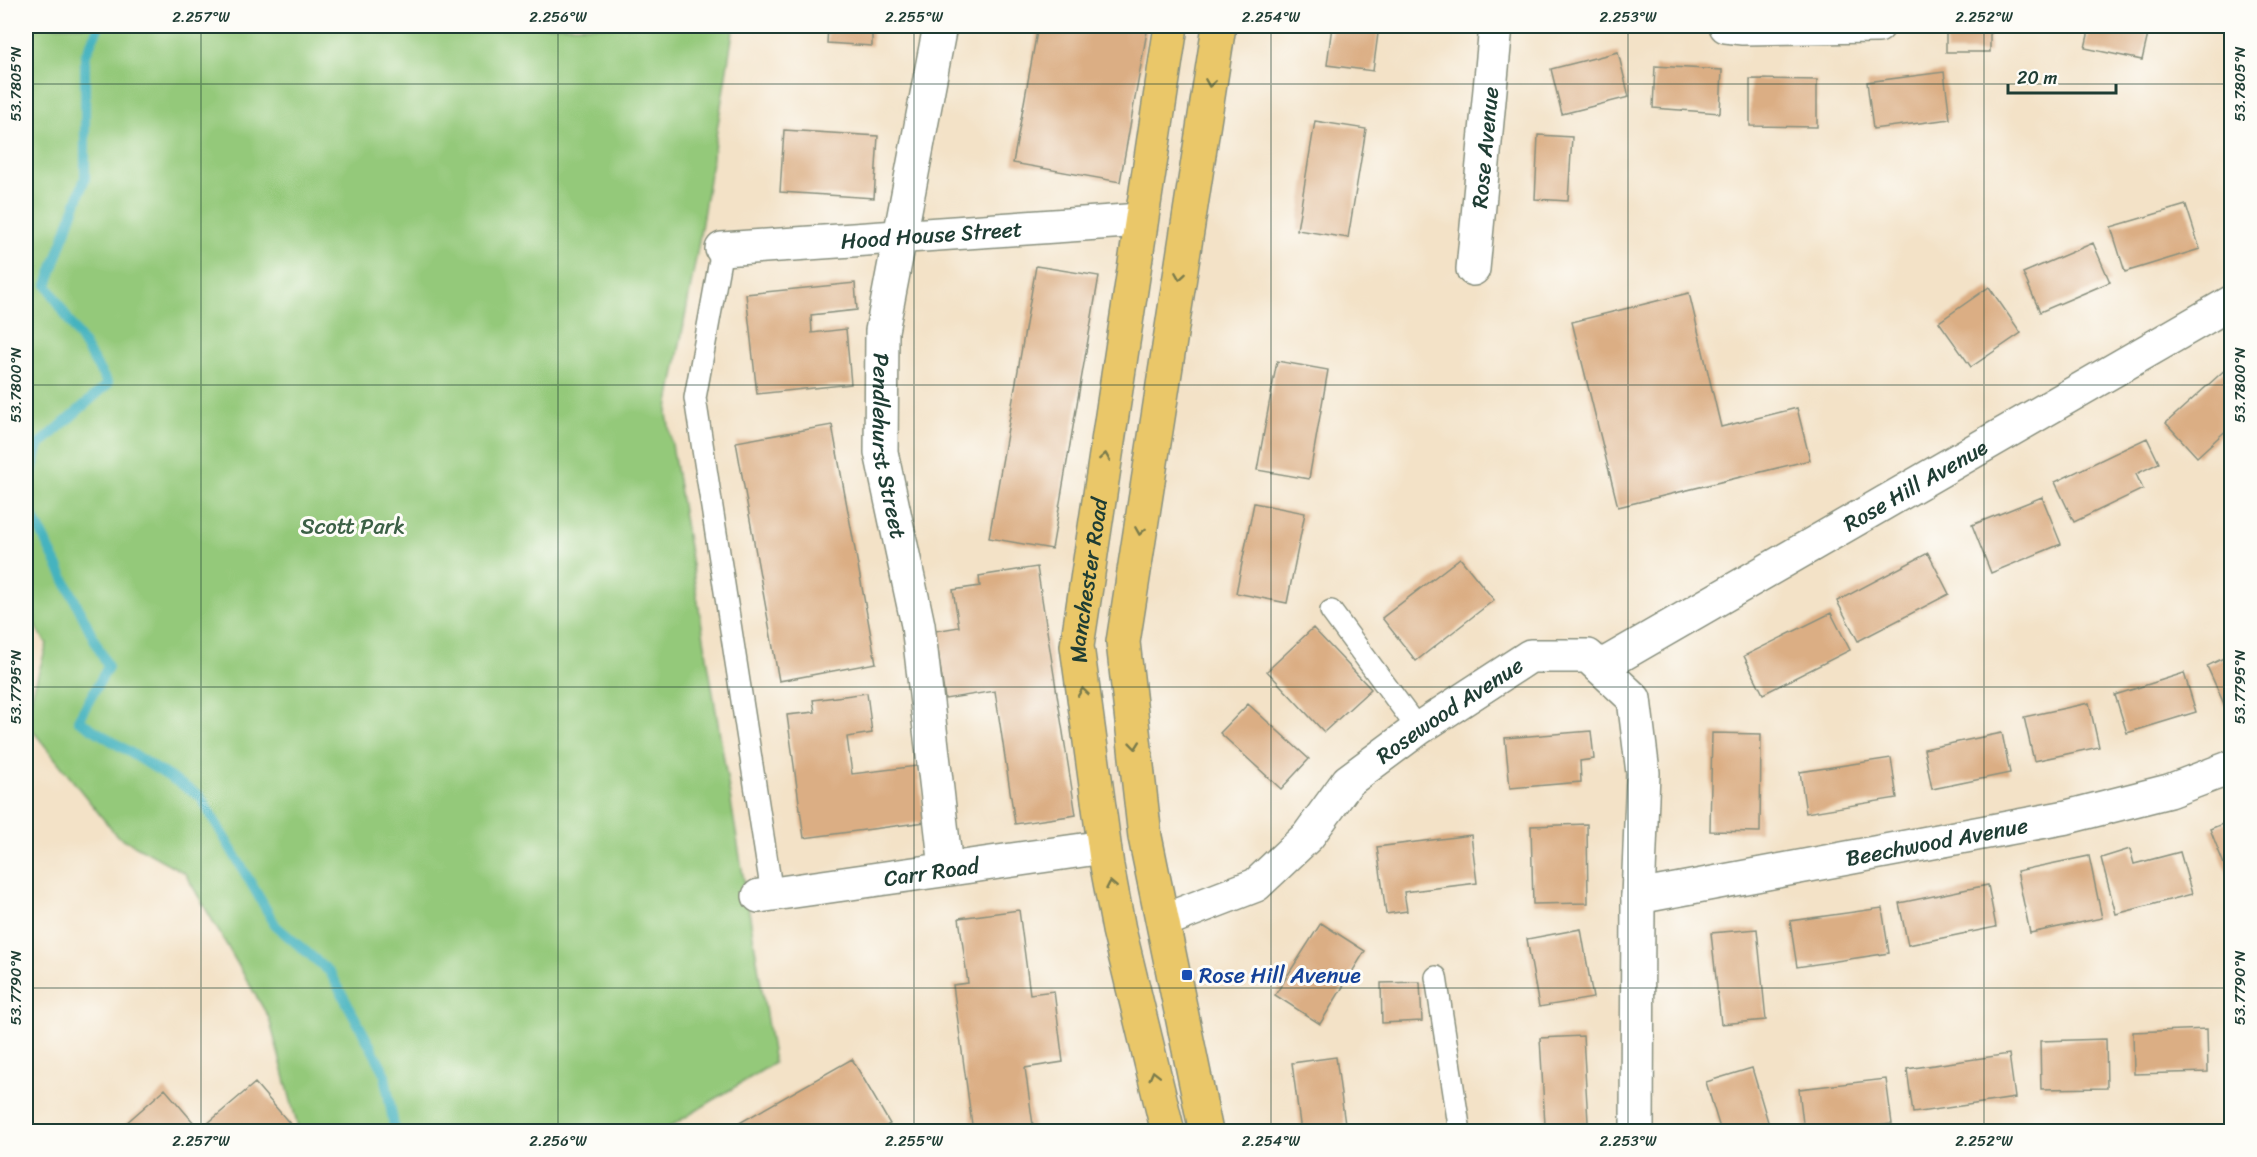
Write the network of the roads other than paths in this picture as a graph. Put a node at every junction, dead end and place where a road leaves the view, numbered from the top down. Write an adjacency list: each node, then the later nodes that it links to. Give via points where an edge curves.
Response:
1 (940, 26): 9 (street, Pendlehurst Street)
2 (1171, 26): 8 (main road, Manchester Road)
3 (1219, 26): 7 (main road, Manchester Road, one-way to 7)
4 (1496, 26): 11 (street, Rose Avenue)
5 (1726, 26): 6 (street)
6 (1878, 26)
7 (1190, 214): 8 (main road); 17 (main road, Manchester Road, one-way to 17, via 1123,642)
8 (1141, 220): 9 (street, Hood House Street); 18 (main road, Manchester Road, one-way to 8, via 1077,646)
9 (900, 238): 10 (street, Hood House Street); 19 (street, Pendlehurst Street, via 882,331 880,452 918,624)
10 (722, 249): 20 (lane, via 695,398)
11 (1473, 269)
12 (2230, 308): 14 (street, Rose Hill Avenue)
13 (1331, 611): 15 (lane)
14 (1600, 667): 15 (street, Rosewood Avenue, via 1588,656 1530,656); 21 (street, Rosewood Avenue, via 1634,699 1643,773)
15 (1418, 729): 22 (street, Rosewood Avenue, via 1348,781 1308,836 1256,885)
16 (2232, 767): 21 (street, Beechwood Avenue, via 2169,791 2067,817)
17 (1145, 837): 18 (main road); 22 (main road, Manchester Road)
18 (1104, 847): 19 (street, Carr Road); 23 (main road, Manchester Road, one-way to 18)
19 (946, 868): 20 (street, Carr Road)
20 (766, 895)
21 (1638, 897): 28 (street, Rosewood Avenue)
22 (1163, 921): 23 (main road); 26 (main road, Manchester Road)
23 (1119, 930): 25 (main road, Manchester Road, one-way to 23)
24 (1436, 977): 27 (lane)
25 (1168, 1131)
26 (1206, 1131)
27 (1461, 1131)
28 (1637, 1131)

